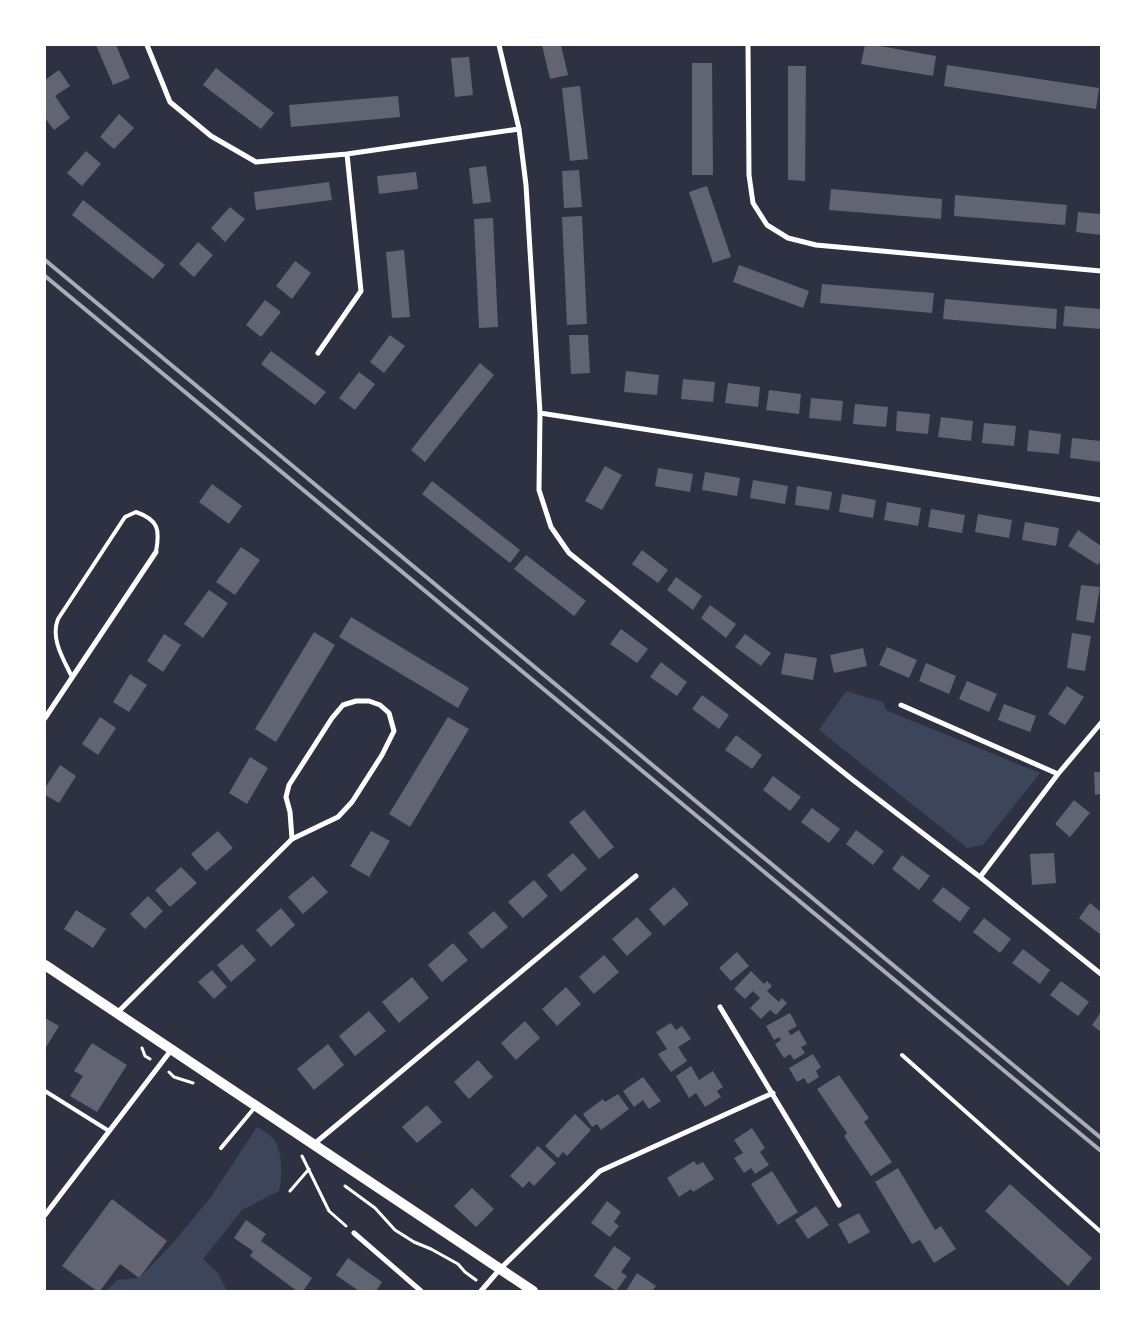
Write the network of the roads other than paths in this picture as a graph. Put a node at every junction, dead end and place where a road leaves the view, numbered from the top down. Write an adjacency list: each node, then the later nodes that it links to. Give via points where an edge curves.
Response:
1 (147, 45): 5 (street, via 170,102 211,136 256,162)
2 (500, 45): 4 (street)
3 (748, 45): 6 (street, via 749,175 753,203 767,224 788,238 816,244)
4 (519, 130): 5 (street); 8 (street, via 526,185)
5 (347, 154): 7 (street, via 361,292)
6 (1101, 271)
7 (318, 352)
8 (540, 413): 9 (street); 18 (street, via 539,490 551,527 570,553)
9 (1101, 500)
10 (156, 552): 11 (street); 11 (lane, via 158,528 152,520 136,512 125,517 55,627 55,636)
11 (72, 677): 13 (street)
12 (900, 705): 15 (street)
13 (45, 718)
14 (1101, 724): 15 (street)
15 (1058, 774): 18 (street)
16 (292, 839): 16 (street, via 338,817 352,802 394,731 389,713 380,705 356,701 342,705 332,718 289,785 286,797); 22 (street)
17 (636, 876): 29 (street)
18 (980, 877): 20 (street)
19 (45, 965): 22 (main road)
20 (1101, 974)
21 (720, 1007): 26 (street)
22 (118, 1012): 23 (main road)
23 (172, 1049): 27 (main road); 28 (street)
24 (902, 1055): 33 (lane)
25 (45, 1091): 28 (lane)
26 (773, 1093): 31 (street); 35 (street, via 600,1171)
27 (256, 1106): 29 (main road); 30 (lane)
28 (109, 1131): 32 (street)
29 (314, 1144): 35 (main road)
30 (221, 1148)
31 (839, 1205)
32 (45, 1215)
33 (1101, 1232)
34 (354, 1233): 36 (street)
35 (500, 1269): 37 (street); 38 (main road)
36 (422, 1291)
37 (481, 1291)
38 (534, 1291)

